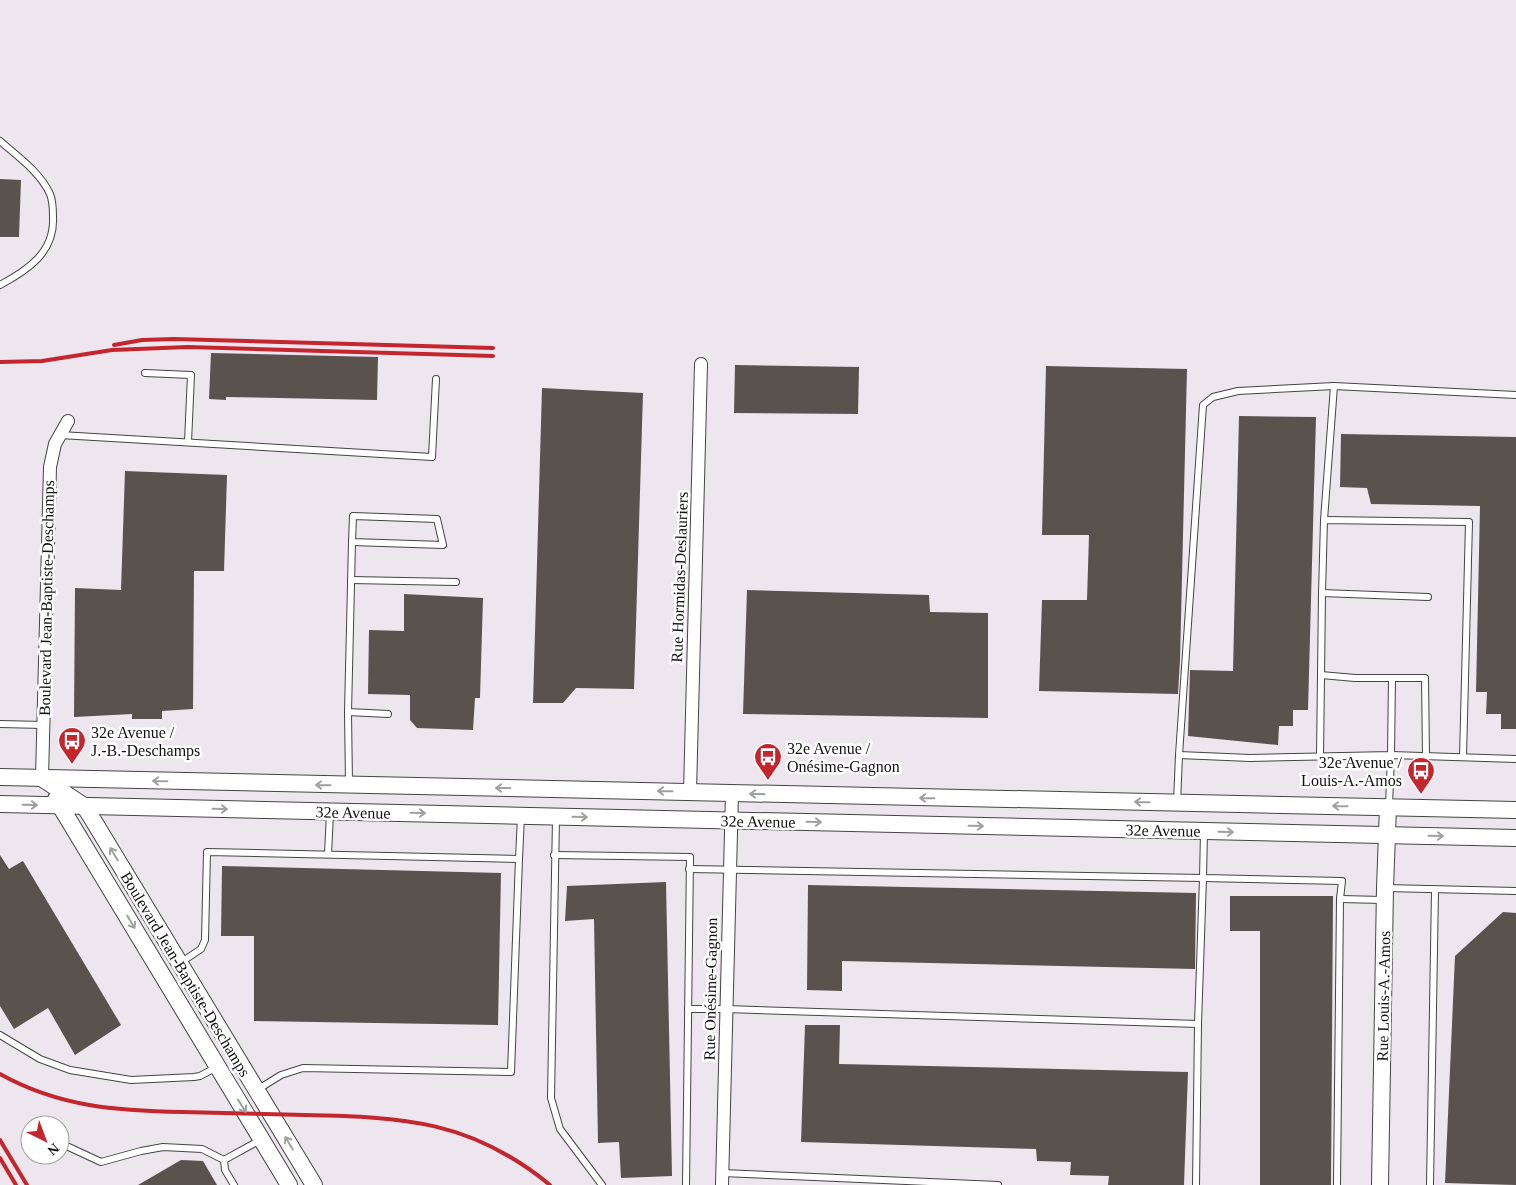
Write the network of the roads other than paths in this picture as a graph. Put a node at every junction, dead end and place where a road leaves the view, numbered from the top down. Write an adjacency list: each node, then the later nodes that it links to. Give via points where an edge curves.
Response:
1 (0, 141): 2 (lane, via 28,166 49,193 53,220 47,247 37,260)
2 (0, 285)
3 (701, 364): 32 (street, Rue Hormidas-Deslauriers)
4 (144, 373): 10 (lane, via 191,375)
5 (436, 379): 10 (lane, via 432,458)
6 (1334, 386): 7 (lane); 11 (lane); 23 (lane, via 1238,391 1213,397 1203,405)
7 (1516, 395)
8 (68, 421): 9 (street, Boulevard Jean-Baptiste-Deschamps)
9 (59, 435): 10 (lane); 22 (street, Boulevard Jean-Baptiste-Deschamps, via 50,467)
10 (188, 442)
11 (1324, 520): 15 (lane); 27 (lane, via 1469,522)
12 (352, 542): 12 (lane, via 361,542 443,545 437,519 353,516); 13 (lane)
13 (351, 580): 14 (lane); 19 (lane)
14 (456, 582)
15 (1322, 593): 16 (lane); 17 (lane)
16 (1428, 597)
17 (1321, 675): 18 (lane); 25 (lane)
18 (1392, 678): 24 (lane); 26 (lane, via 1425,678)
19 (348, 712): 20 (lane); 31 (lane)
20 (388, 714)
21 (0, 724): 22 (lane)
22 (43, 725): 30 (street, Boulevard Jean-Baptiste-Deschamps)
23 (1179, 754): 25 (lane, via 1250,758); 34 (lane)
24 (1391, 755): 25 (lane); 26 (lane); 38 (lane)
25 (1320, 756)
26 (1426, 756): 27 (lane)
27 (1464, 757): 28 (lane)
28 (1516, 759)
29 (0, 777): 30 (street, 32e Avenue)
30 (42, 778): 31 (street, 32e Avenue, one-way to 30); 36 (street, Boulevard Jean-Baptiste-Deschamps); 37 (street, Boulevard Jean-Baptiste-Deschamps)
31 (349, 786): 32 (street, 32e Avenue, one-way to 31)
32 (690, 792): 33 (street, 32e Avenue)
33 (732, 793): 34 (street, 32e Avenue, one-way to 33); 43 (street, Rue Onésime-Gagnon)
34 (1177, 803): 38 (street, 32e Avenue, one-way to 34)
35 (0, 804): 36 (street, 32e Avenue, one-way to 36)
36 (60, 806): 37 (street, 32e Avenue); 62 (street, Boulevard Jean-Baptiste-Deschamps, one-way to 62)
37 (84, 806): 40 (street, 32e Avenue, one-way to 40); 57 (street, Boulevard Jean-Baptiste-Deschamps, one-way to 37)
38 (1388, 807): 39 (street, 32e Avenue); 45 (street, Rue Louis-A.-Amos)
39 (1516, 810)
40 (330, 812): 41 (street, 32e Avenue, one-way to 41); 47 (lane)
41 (521, 815): 42 (street, 32e Avenue); 49 (lane)
42 (556, 816): 43 (street, 32e Avenue, one-way to 43); 48 (lane)
43 (730, 820): 44 (street, 32e Avenue, one-way to 44); 51 (street, Rue Onésime-Gagnon)
44 (1204, 831): 45 (street, 32e Avenue, one-way to 45); 52 (lane)
45 (1387, 835): 46 (street, 32e Avenue, one-way to 46); 55 (street, Rue Louis-A.-Amos)
46 (1516, 838)
47 (328, 854): 49 (lane); 57 (lane, via 207,852 206,940 201,949)
48 (554, 855): 50 (lane, via 690,857); 73 (lane, via 551,1098 560,1129)
49 (519, 859): 65 (lane, via 511,1072 303,1068 281,1075)
50 (689, 869): 51 (lane); 58 (lane)
51 (729, 870): 52 (lane); 59 (street, Rue Onésime-Gagnon)
52 (1203, 878): 56 (lane, via 1342,881); 60 (lane)
53 (1435, 890): 54 (lane); 55 (lane); 79 (lane)
54 (1516, 891)
55 (1385, 894): 56 (lane); 78 (street, Rue Louis-A.-Amos)
56 (1340, 899): 77 (lane)
57 (180, 963): 63 (street, Boulevard Jean-Baptiste-Deschamps)
58 (688, 1009): 59 (lane); 74 (lane)
59 (726, 1009): 60 (lane); 69 (street, Rue Onésime-Gagnon)
60 (1198, 1024): 76 (lane)
61 (0, 1035): 62 (lane, via 40,1059 70,1070 131,1080 194,1078)
62 (218, 1067): 64 (street, Boulevard Jean-Baptiste-Deschamps)
63 (246, 1073): 64 (street); 65 (street, Boulevard Jean-Baptiste-Deschamps)
64 (228, 1083): 66 (street, Boulevard Jean-Baptiste-Deschamps, one-way to 66)
65 (257, 1090): 72 (street, Boulevard Jean-Baptiste-Deschamps, one-way to 65)
66 (262, 1139): 68 (lane); 71 (street, Boulevard Jean-Baptiste-Deschamps)
67 (70, 1148): 68 (lane, via 101,1162 163,1147 202,1149)
68 (224, 1160): 70 (lane, via 225,1170)
69 (722, 1179): 75 (lane)
70 (234, 1185)
71 (289, 1185)
72 (314, 1185)
73 (602, 1185)
74 (686, 1185)
75 (998, 1185)
76 (1196, 1185)
77 (1337, 1185)
78 (1380, 1185)
79 (1430, 1185)

